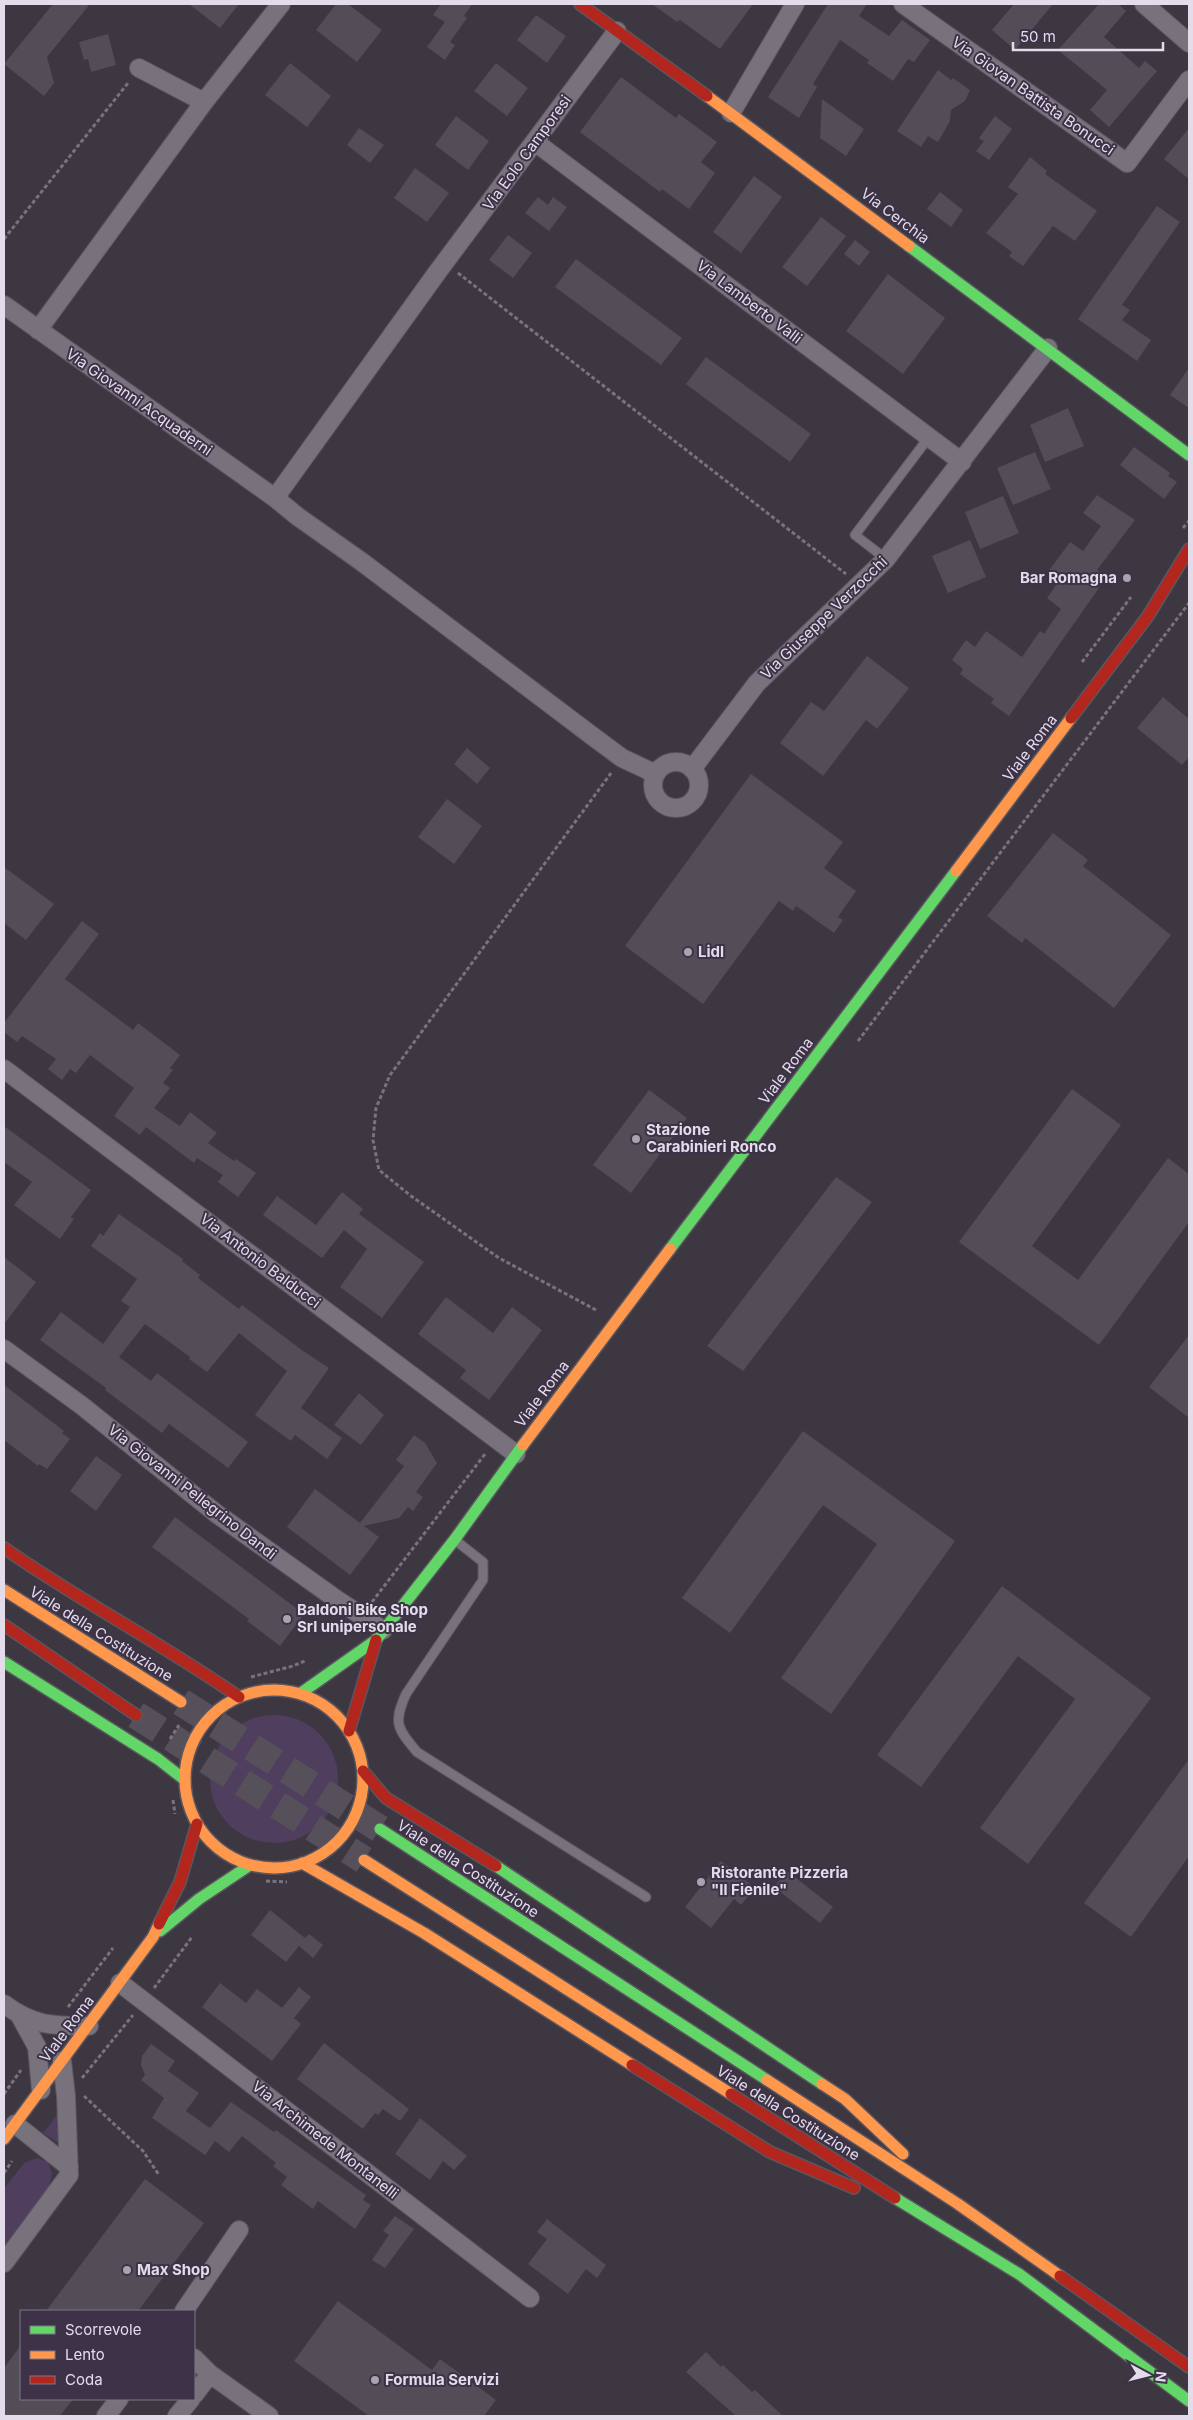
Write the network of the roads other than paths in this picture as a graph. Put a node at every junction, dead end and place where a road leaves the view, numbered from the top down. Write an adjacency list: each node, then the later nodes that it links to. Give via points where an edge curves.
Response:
1 (281, 4): 11 (street)
2 (580, 4): 6 (main road, Via Cerchia)
3 (794, 4): 12 (street)
4 (903, 4): 10 (street, Via Giovan Battista Bonucci, via 1127,163)
5 (1144, 4): 8 (street)
6 (603, 10): 7 (main road, Via Cerchia)
7 (617, 31): 12 (main road, Via Cerchia); 13 (street, Via Eolo Camporesi)
8 (1189, 42)
9 (139, 68): 11 (street)
10 (1189, 80)
11 (204, 102): 15 (street)
12 (731, 113): 16 (main road, Via Cerchia)
13 (535, 142): 17 (street, Via Lamberto Valli); 20 (street, Via Eolo Camporesi)
14 (4, 306): 15 (street, Via Giovanni Acquaderni)
15 (38, 330): 20 (street, Via Giovanni Acquaderni)
16 (1048, 348): 18 (main road, Via Cerchia); 19 (street, Via Giuseppe Verzocchi)
17 (929, 437): 19 (street, Via Lamberto Valli); 22 (lane, via 855,535)
18 (1189, 455)
19 (962, 462): 22 (street, Via Giuseppe Verzocchi)
20 (275, 498): 26 (street, Via Giovanni Acquaderni, via 535,695 622,758)
21 (1189, 549): 24 (main road, Viale Roma)
22 (886, 559): 25 (street, Via Giuseppe Verzocchi, via 757,683)
23 (1182, 583): 24 (main road, Viale Roma)
24 (1148, 616): 29 (main road, Viale Roma)
25 (692, 769): 26 (street, via 686,764 672,762); 26 (street, via 699,781 696,795 680,808 666,805 656,795 653,788)
26 (656, 774)
27 (4, 1069): 29 (street, Via Antonio Balducci)
28 (4, 1350): 34 (street, Via Giovanni Pellegrino Dandi, via 82,1405 217,1514 362,1616)
29 (516, 1454): 30 (main road, Viale Roma)
30 (455, 1540): 34 (main road, Viale Roma); 48 (lane, via 483,1562 483,1580 406,1694 397,1714 403,1736 417,1752)
31 (4, 1548): 37 (main road, via 44,1577 210,1676)
32 (4, 1590): 38 (main road, Viale della Costituzione)
33 (4, 1625): 39 (main road)
34 (380, 1635): 36 (main road, Viale Roma); 40 (main road, Viale Roma)
35 (4, 1662): 42 (main road, via 158,1759)
36 (301, 1693): 37 (main road, via 259,1690); 40 (main road, via 336,1714)
37 (238, 1697): 42 (main road, via 216,1710 199,1730 188,1754)
38 (181, 1702)
39 (136, 1715)
40 (349, 1731): 41 (main road)
41 (363, 1771): 46 (main road, via 360,1800 348,1828 328,1849); 59 (main road, via 386,1798 474,1851 845,2099)
42 (185, 1780): 43 (main road, via 188,1802)
43 (197, 1824): 47 (main road, via 211,1842); 49 (main road, Viale Roma, via 180,1882)
44 (380, 1829): 59 (main road, Viale della Costituzione)
45 (364, 1860): 60 (main road, Viale della Costituzione)
46 (302, 1863): 47 (main road, via 276,1868); 60 (main road, via 424,1932 770,2152)
47 (250, 1865): 49 (main road, Viale Roma)
48 (646, 1897)
49 (152, 1936): 50 (main road, Viale Roma)
50 (120, 1983): 53 (main road, Viale Roma); 63 (street, Via Archimede Montanelli)
51 (4, 2004): 52 (street)
52 (20, 2016): 53 (street, via 53,2026); 55 (street, via 37,2047)
53 (89, 2026): 54 (main road, Viale Roma)
54 (62, 2061): 55 (main road, Viale Roma); 58 (street)
55 (40, 2090): 56 (main road, Viale Roma)
56 (15, 2124): 57 (main road, Viale Roma); 58 (street)
57 (4, 2139)
58 (69, 2167): 62 (street, via 69,2175)
59 (958, 2204): 66 (main road, Viale della Costituzione)
60 (929, 2220): 71 (main road, Viale della Costituzione, via 1019,2274)
61 (239, 2230): 64 (street)
62 (4, 2263)
63 (530, 2298)
64 (185, 2310)
65 (195, 2359): 67 (street)
66 (1189, 2367)
67 (210, 2374): 68 (street); 74 (street)
68 (195, 2394)
69 (118, 2400): 72 (street)
70 (190, 2400): 73 (street)
71 (1189, 2401)
72 (106, 2416)
73 (177, 2416)
74 (269, 2416)

